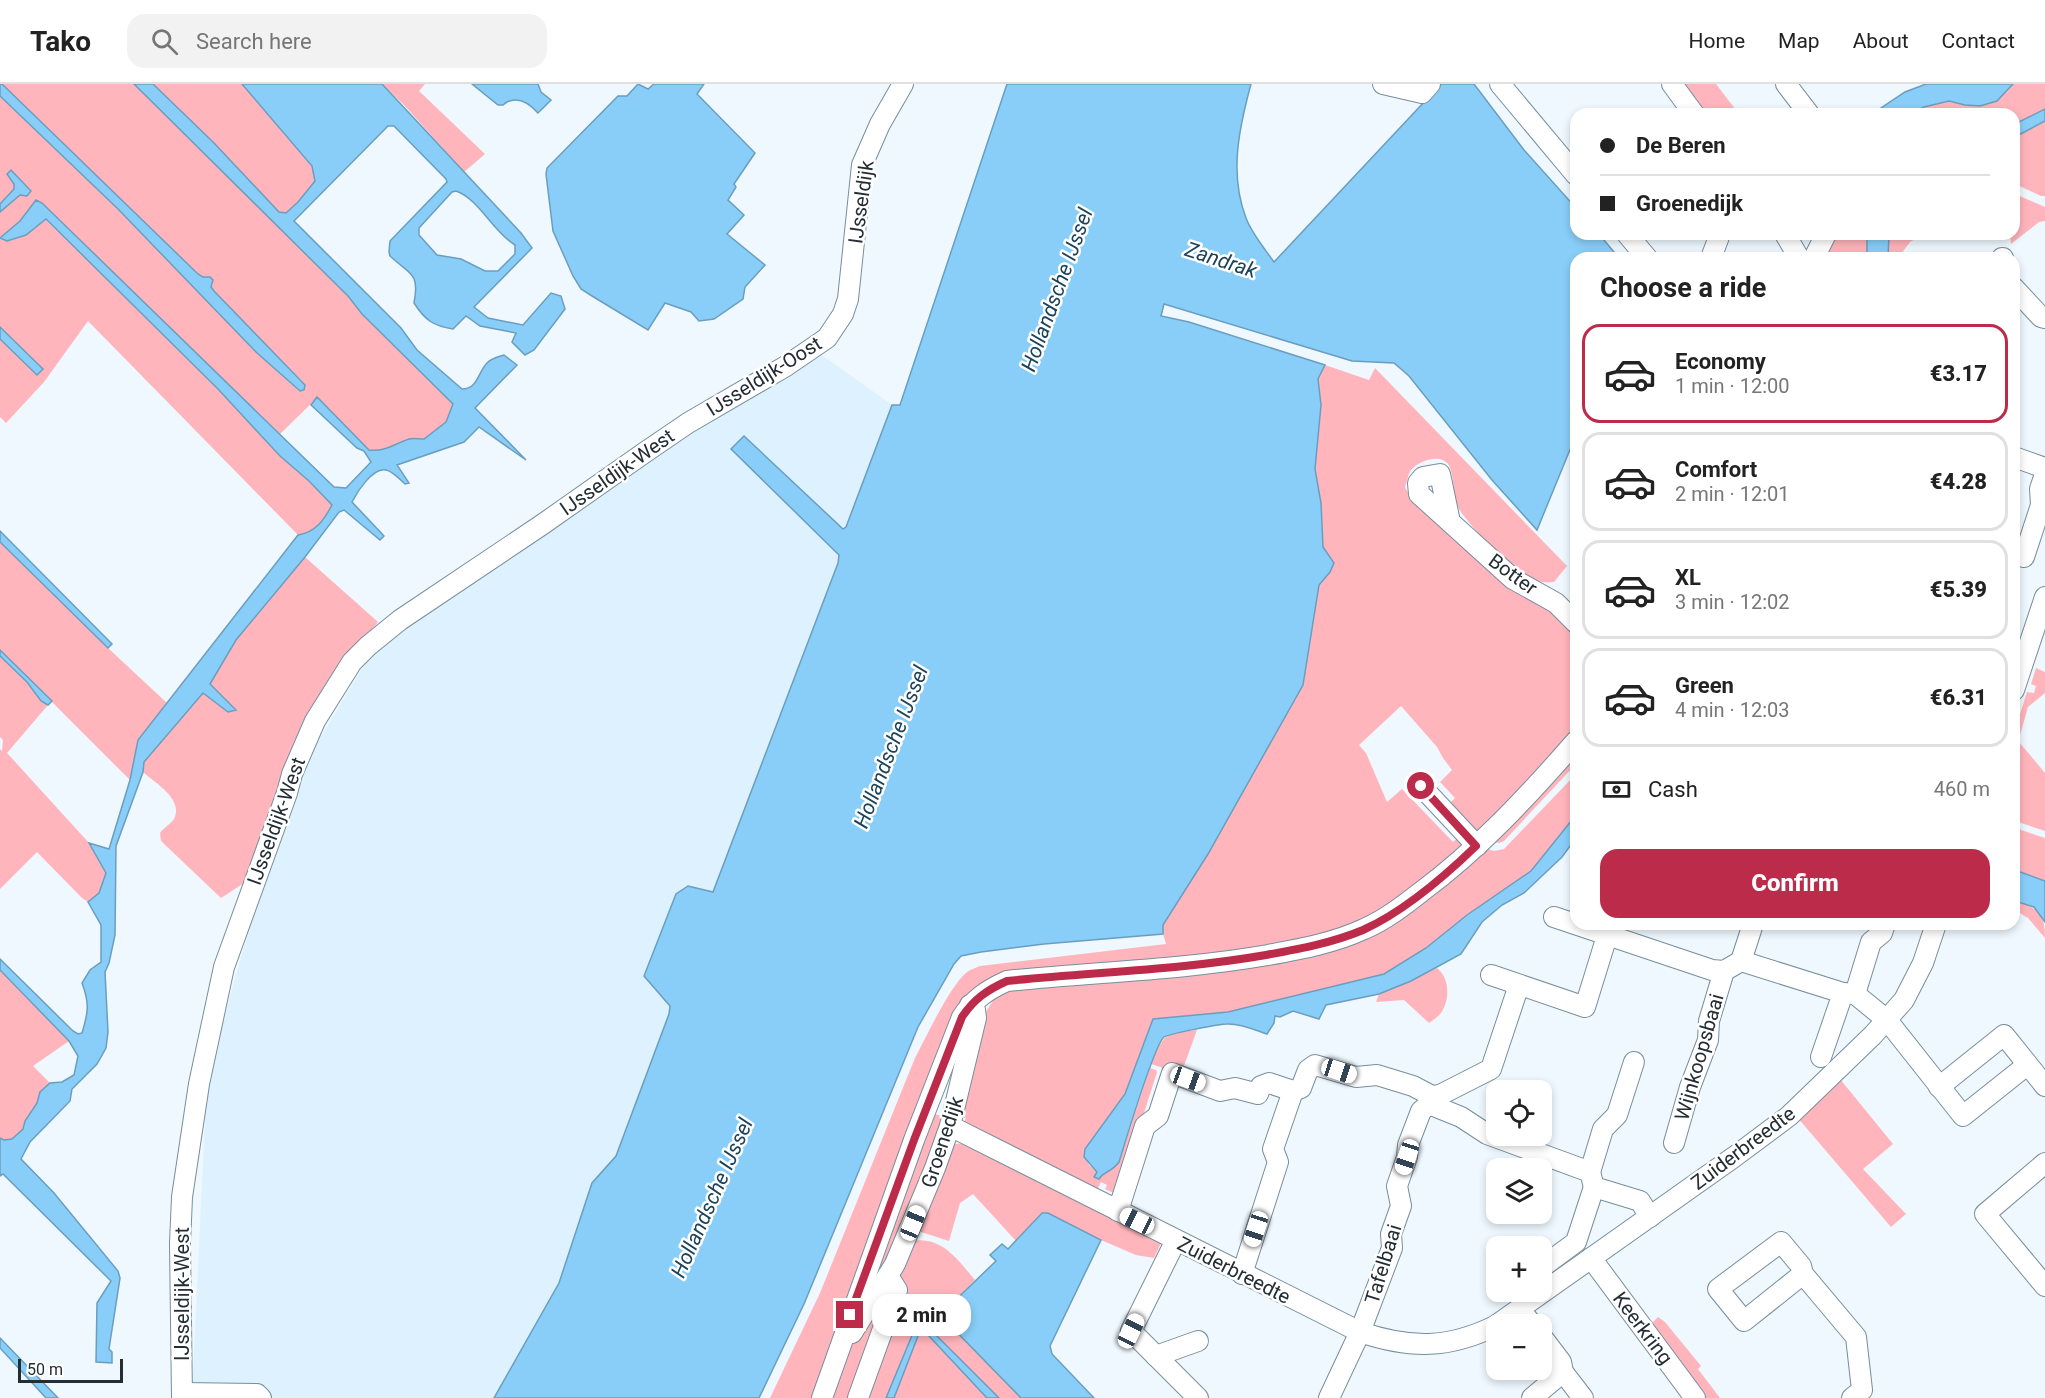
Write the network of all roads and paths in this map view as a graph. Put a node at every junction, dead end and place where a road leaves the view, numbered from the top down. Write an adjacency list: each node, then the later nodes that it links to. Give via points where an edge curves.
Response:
1 (903, 84): 15 (street, IJsseldijk, via 862,165 848,299)
2 (1383, 84): 5 (street)
3 (1500, 84): 9 (street)
4 (1672, 84): 7 (street)
5 (1426, 88)
6 (1796, 88): 8 (street)
7 (1690, 108)
8 (1806, 108)
9 (1570, 168)
10 (1632, 240): 11 (street)
11 (1642, 252)
12 (2020, 294): 14 (street)
13 (2020, 306): 14 (street)
14 (2040, 314)
15 (837, 325): 16 (street, IJsseldijk-Oost, via 827,338 786,366)
16 (688, 423): 70 (street, IJsseldijk-West, via 384,632 352,662 315,721 292,774 224,967 199,1084 182,1197)
17 (2020, 459): 18 (street)
18 (2045, 468)
19 (2045, 474): 21 (street, via 2040,489 2041,505)
20 (1450, 522): 23 (street, Botter, via 1513,579 1556,603)
21 (2024, 557)
22 (2045, 597): 24 (street)
23 (1570, 617)
24 (2020, 659)
25 (1570, 748): 27 (street, Groenedijk)
26 (1421, 786): 27 (street)
27 (1476, 846): 39 (street, Groenedijk, via 1405,904 1365,929 1342,938 1203,965 1007,981 986,991)
28 (1554, 917): 29 (street, Wijnkoopsbaai)
29 (1570, 923)
30 (1590, 930): 34 (street, Wijnkoopsbaai)
31 (1750, 930): 35 (street, Wijnkoopsbaai)
32 (1883, 930): 38 (street, via 1872,942)
33 (1934, 930): 40 (street, Zuiderbreedte, via 1914,982)
34 (1607, 936): 35 (street, Wijnkoopsbaai, via 1712,970); 37 (street, via 1585,1007)
35 (1732, 966): 38 (street, Wijnkoopsbaai); 49 (street, Wijnkoopsbaai, via 1708,1021 1708,1040)
36 (1491, 975): 37 (street)
37 (1519, 985): 47 (street, via 1491,1069)
38 (1849, 993): 40 (street, Wijnkoopsbaai); 41 (street)
39 (970, 1005): 48 (street, Groenedijk, via 976,1018); 66 (street, Groenedijk, via 914,1140)
40 (1887, 1020): 45 (street, Wijnkoopsbaai); 53 (street, Zuiderbreedte, via 1789,1116)
41 (1821, 1057)
42 (1634, 1062): 51 (street, via 1617,1115 1603,1129)
43 (2027, 1065): 44 (street); 45 (street, Wijnkoopsbaai, via 1963,1116); 45 (street, via 2004,1035)
44 (2045, 1086)
45 (1939, 1087)
46 (1293, 1091): 47 (street, via 1301,1088 1308,1070 1315,1065 1356,1077 1377,1075 1413,1086); 52 (street, via 1269,1083 1261,1086 1258,1094 1234,1088 1220,1091 1172,1073 1158,1116 1145,1126); 57 (street, via 1273,1149 1278,1162)
47 (1430, 1100): 51 (street, via 1487,1134); 63 (street, Tafelbaai, via 1421,1111 1408,1144 1397,1186 1401,1206 1391,1234 1392,1248)
48 (950, 1126): 52 (street, Zuiderbreedte); 59 (street, Groenedijk, via 906,1241)
49 (1674, 1143)
50 (2045, 1163): 60 (street, via 1985,1214)
51 (1592, 1179): 53 (street, via 1640,1201); 56 (street, via 1576,1242)
52 (1118, 1211): 54 (street, Zuiderbreedte)
53 (1650, 1217): 55 (street, Zuiderbreedte)
54 (1176, 1240): 57 (street, Zuiderbreedte); 67 (street, via 1131,1331)
55 (1591, 1258): 61 (street, Zuiderbreedte); 77 (street, Keerkring)
56 (1552, 1260)
57 (1242, 1274): 63 (street, Zuiderbreedte)
58 (1803, 1274): 78 (street, via 1856,1337 1862,1389)
59 (888, 1276): 66 (street, Groenedijk); 69 (street, via 897,1290)
60 (2042, 1277)
61 (1529, 1314)
62 (1486, 1331): 63 (street, Zuiderbreedte, via 1440,1344 1388,1341)
63 (1360, 1332): 74 (street, Tafelbaai)
64 (1198, 1341): 67 (street)
65 (1552, 1350): 68 (street, via 1562,1362)
66 (838, 1352): 72 (street)
67 (1156, 1356): 73 (street)
68 (1563, 1372): 75 (street); 76 (street)
69 (860, 1392)
70 (182, 1396): 71 (street, via 257,1394)
71 (261, 1398)
72 (822, 1398)
73 (1197, 1398)
74 (1329, 1398)
75 (1532, 1398)
76 (1583, 1398)
77 (1695, 1398)
78 (1852, 1398)

